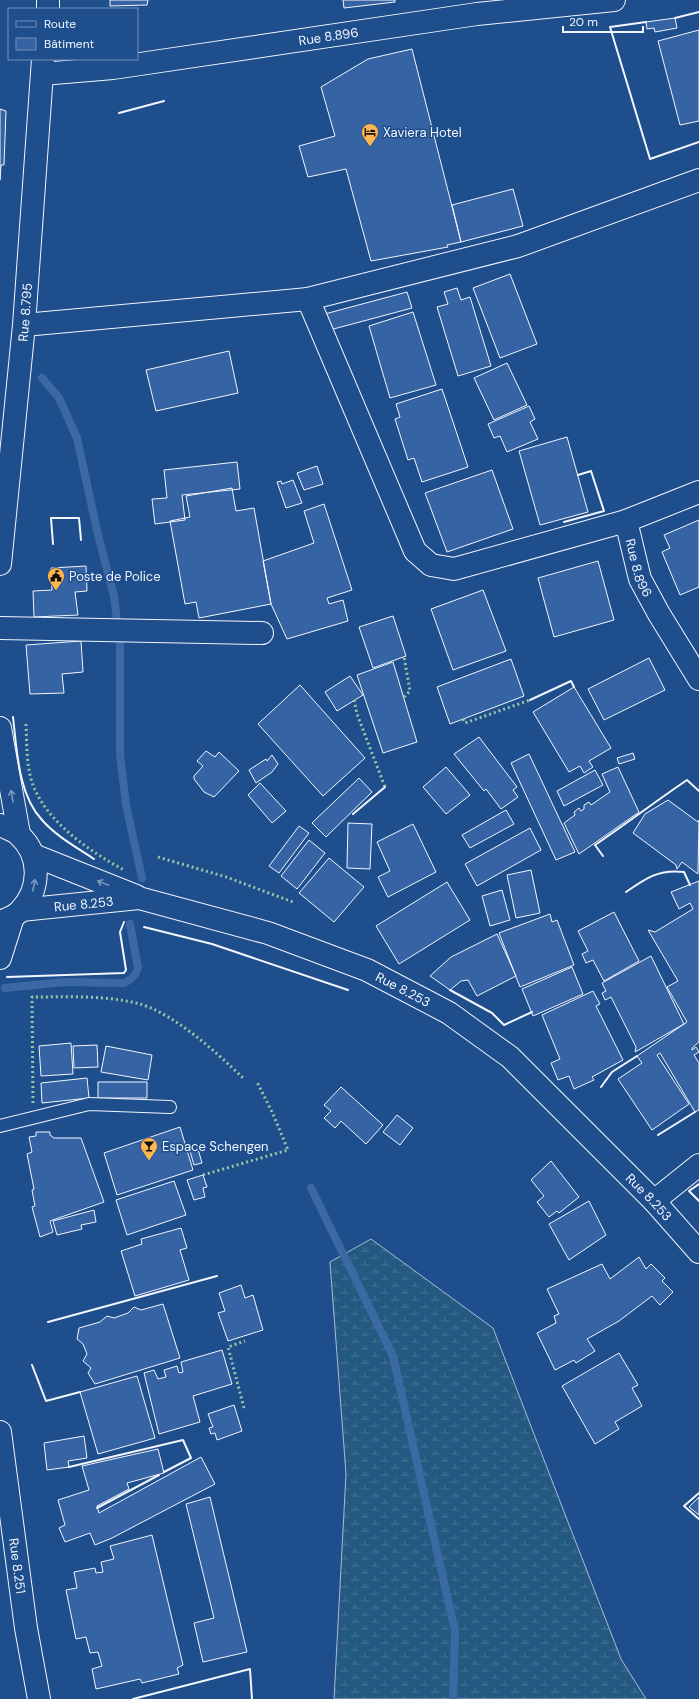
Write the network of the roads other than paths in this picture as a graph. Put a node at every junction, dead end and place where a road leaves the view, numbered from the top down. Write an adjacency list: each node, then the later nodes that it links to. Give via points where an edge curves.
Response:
1 (614, 0): 2 (main road, Rue 8.896, via 477,14 121,66)
2 (43, 67): 5 (main road, Rue 8.795)
3 (699, 180): 4 (main road, via 518,246)
4 (308, 299): 5 (main road); 7 (main road, via 415,551 431,566 454,569)
5 (24, 325): 8 (main road, Rue 8.795)
6 (699, 492): 7 (main road, Rue 8.896)
7 (626, 521): 12 (main road, Rue 8.896, via 640,579)
8 (1, 536): 9 (main road, Rue 8.795)
9 (0, 564)
10 (0, 628): 11 (main road)
11 (262, 633)
12 (699, 679)
13 (0, 728): 14 (main road, one-way to 13)
14 (9, 830): 15 (main road)
15 (33, 855): 16 (main road, one-way to 15); 17 (main road, one-way to 15, via 32,894 36,874)
16 (139, 898): 17 (main road, Rue 8.253); 22 (main road, Rue 8.253, via 268,933 360,968 449,1013 510,1058)
17 (11, 916): 18 (main road)
18 (0, 958)
19 (170, 1107): 20 (lane, via 89,1104)
20 (0, 1126)
21 (699, 1165): 22 (main road)
22 (654, 1201): 23 (main road, Rue 8.253)
23 (699, 1252)
24 (0, 1432): 25 (main road, Rue 8.251, via 26,1628)
25 (40, 1699)

